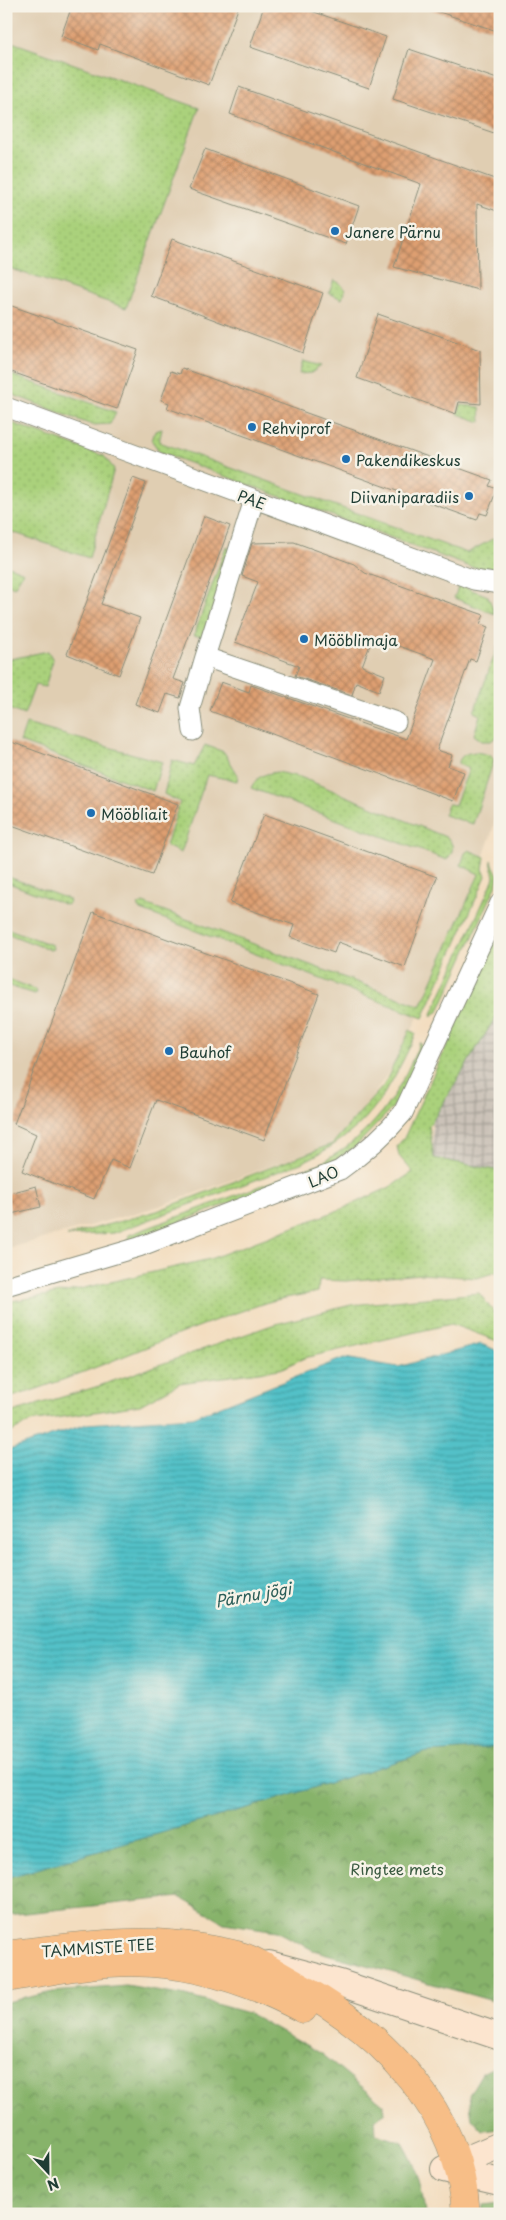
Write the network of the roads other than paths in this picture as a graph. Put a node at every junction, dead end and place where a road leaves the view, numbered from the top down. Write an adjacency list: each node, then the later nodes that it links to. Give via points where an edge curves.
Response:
1 (6, 407): 2 (street, PAE)
2 (254, 500): 3 (street, PAE, via 474,580); 4 (street)
3 (500, 584)
4 (205, 657): 5 (street); 6 (street, via 190,708)
5 (396, 722)
6 (193, 731)
7 (500, 903): 8 (street, LAO, via 403,1113 364,1153 322,1178 139,1247)
8 (6, 1286)
9 (6, 1955): 10 (main road, TAMMISTE TEE, via 125,1942 201,1948)
10 (248, 1959): 12 (main road, via 340,1983); 14 (main road, TAMMISTE TEE, via 313,1994 358,2025 399,2063 433,2109)
11 (6, 1978): 14 (main road, TAMMISTE TEE, via 108,1963 154,1962 198,1968 279,1996 354,2041 395,2080)
12 (500, 2037)
13 (500, 2145): 14 (main road)
14 (454, 2168): 15 (main road); 16 (main road); 17 (main road)
15 (500, 2182)
16 (451, 2214)
17 (466, 2214)

